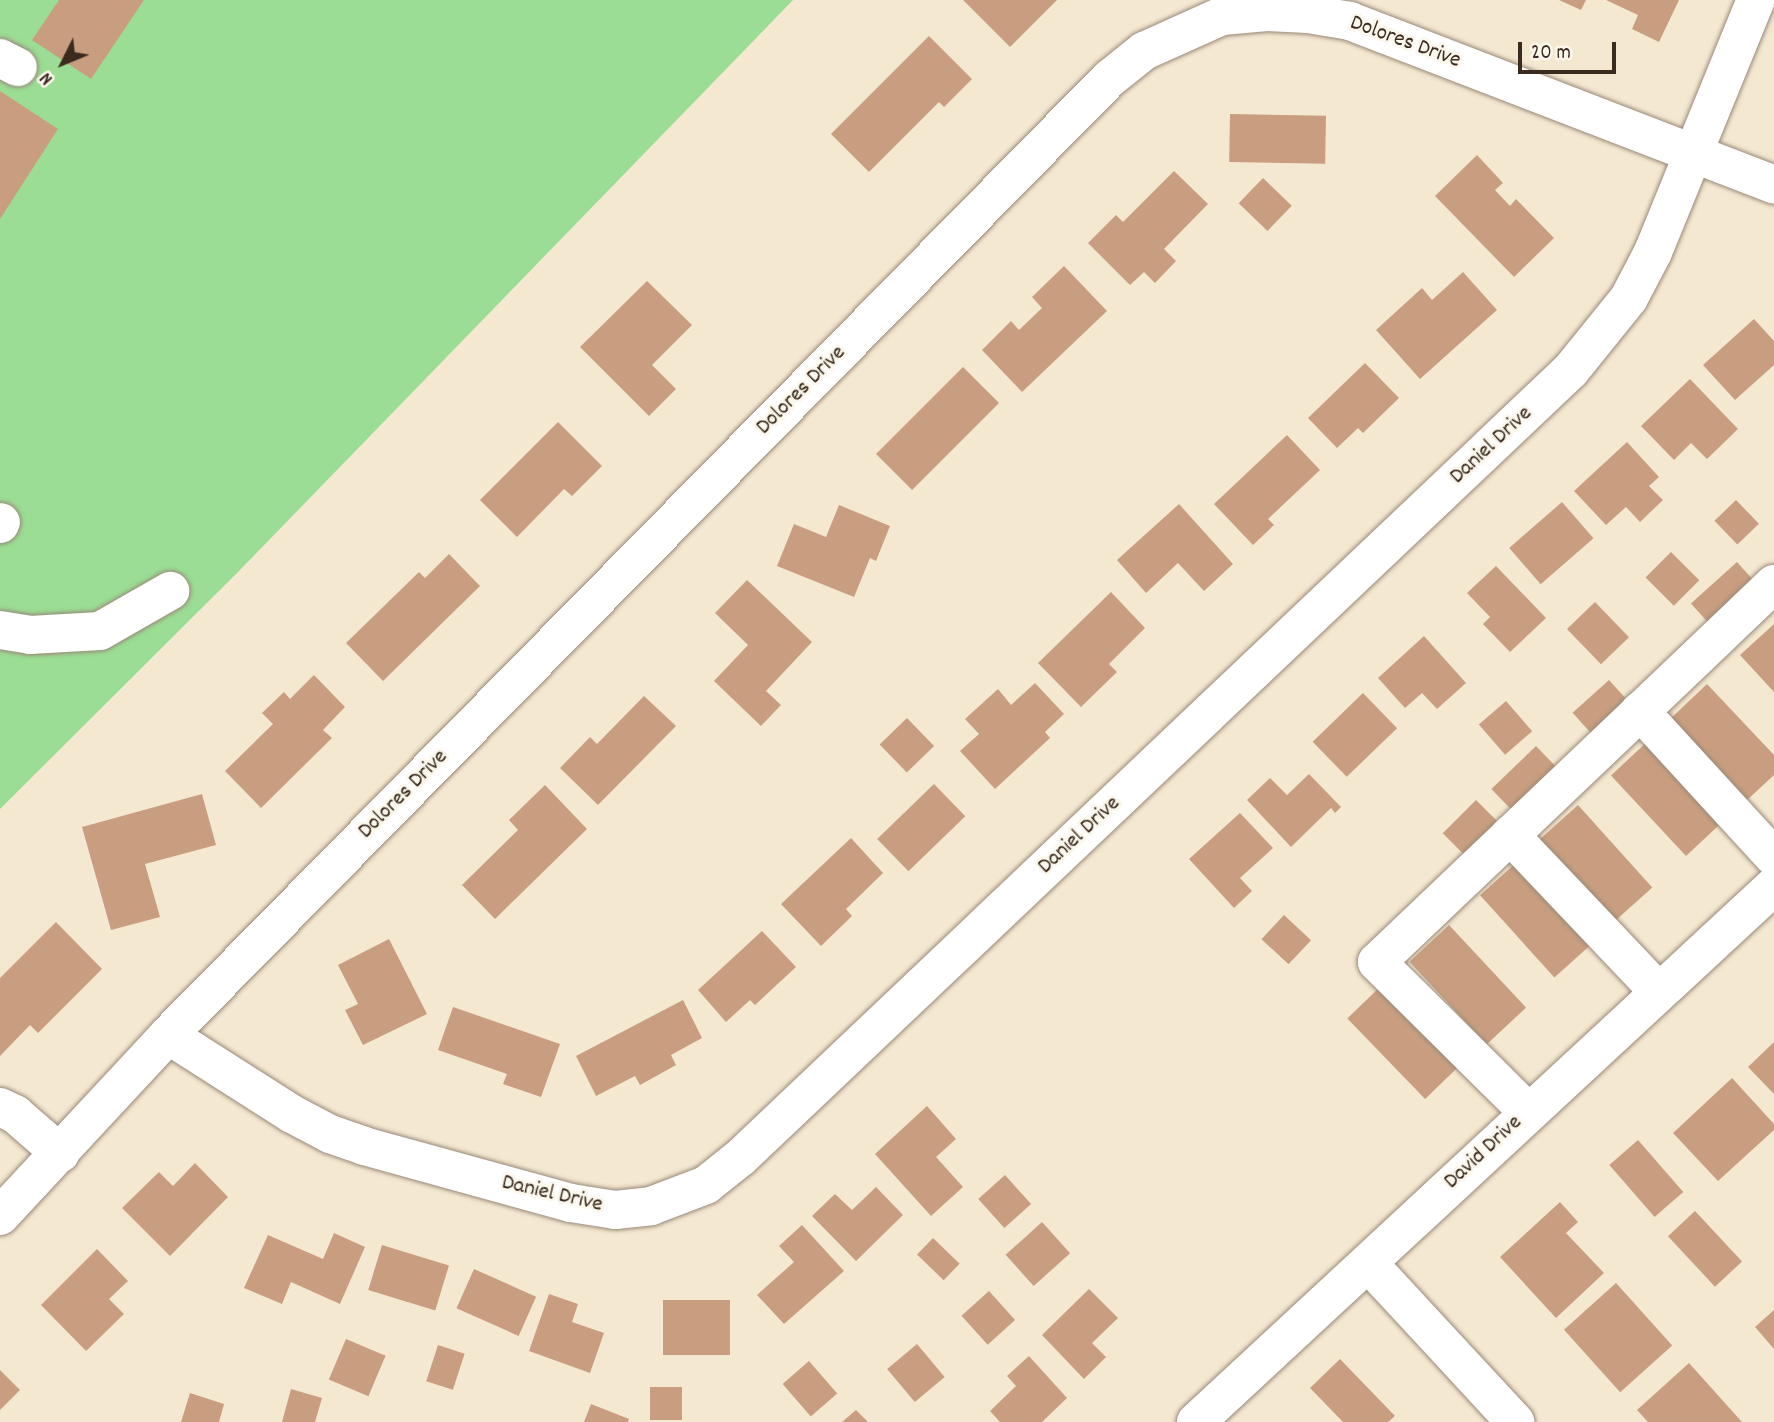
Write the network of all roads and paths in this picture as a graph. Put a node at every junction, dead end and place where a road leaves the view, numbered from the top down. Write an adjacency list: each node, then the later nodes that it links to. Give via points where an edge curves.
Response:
1 (1756, 0): 2 (street, Daniel Drive)
2 (1695, 153): 3 (street, Dolores Drive); 12 (street, Dolores Drive, via 1350,21 1267,12 1222,16 1144,51 1110,79); 12 (street, Daniel Drive, via 1629,298 1570,370 760,1139 706,1185 651,1206 615,1210 571,1203 390,1153 330,1134 292,1114)
3 (1774, 185)
4 (1773, 587): 7 (street)
5 (170, 592): 6 (street, via 100,631 30,635)
6 (0, 630)
7 (1640, 712): 8 (street); 9 (street)
8 (1510, 835): 11 (street); 14 (street, via 1377,962)
9 (1774, 857)
10 (1774, 886): 11 (street, David Drive)
11 (1659, 992): 14 (street, David Drive)
12 (168, 1035): 15 (street, Dolores Drive)
13 (0, 1107): 15 (street, via 15,1114)
14 (1528, 1112): 17 (street, David Drive)
15 (60, 1153): 16 (street, Dolores Drive)
16 (0, 1216)
17 (1367, 1264): 18 (street, David Drive); 19 (street)
18 (1196, 1422)
19 (1515, 1422)

